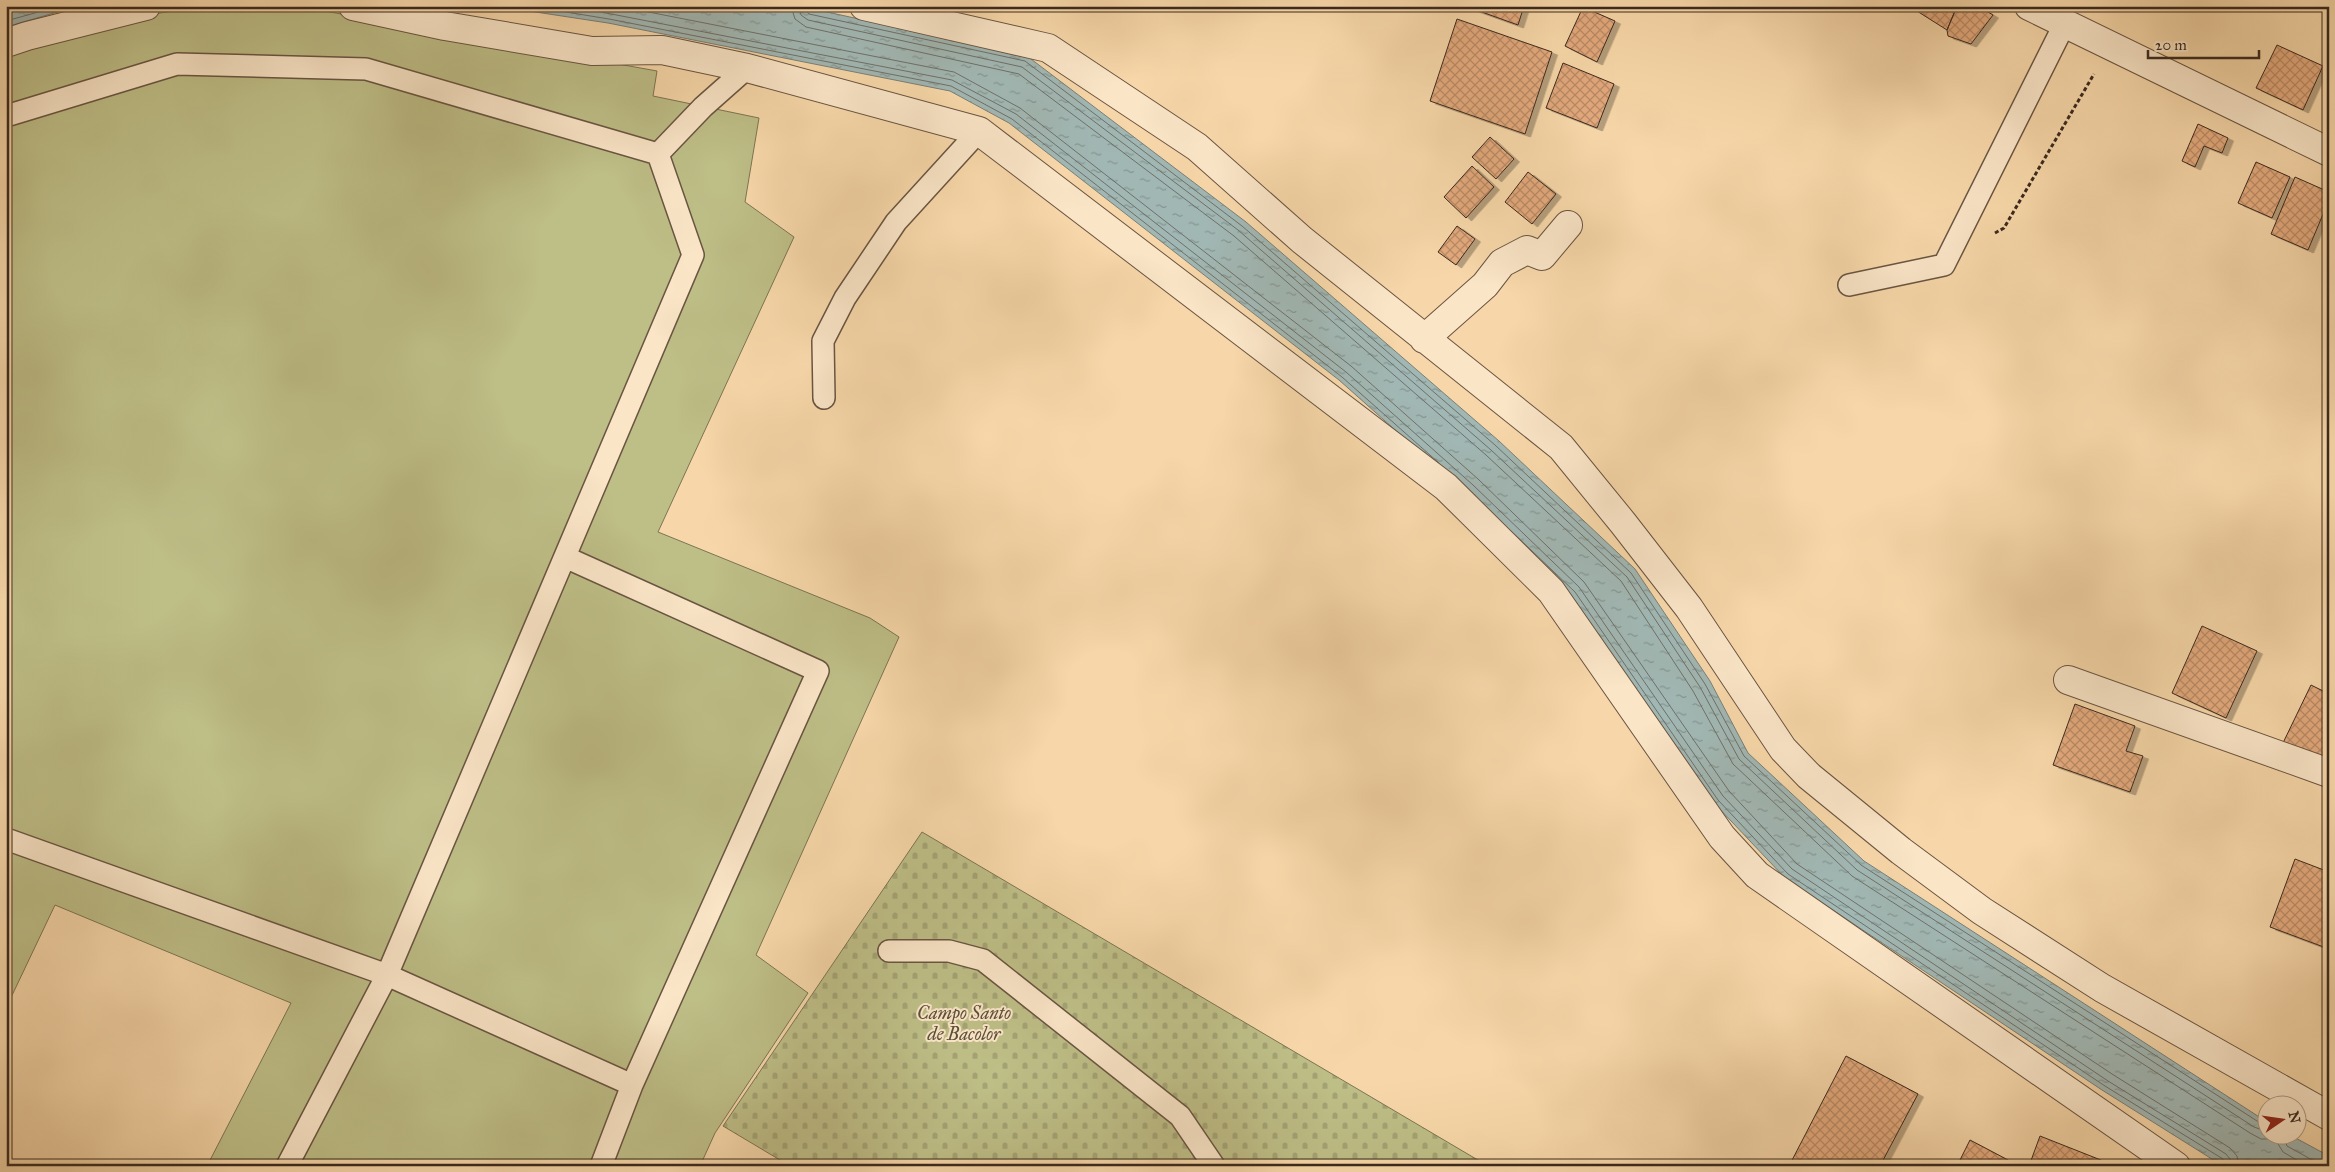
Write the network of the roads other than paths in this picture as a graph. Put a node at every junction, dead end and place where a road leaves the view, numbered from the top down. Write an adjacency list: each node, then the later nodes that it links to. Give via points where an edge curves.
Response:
1 (146, 6): 6 (street)
2 (353, 6): 7 (street, via 592,52 662,50)
3 (864, 6): 14 (street, via 1048,48 1198,147 1302,240)
4 (2029, 6): 5 (street)
5 (2064, 25): 10 (street); 13 (lane, via 1944,265)
6 (6, 43)
7 (747, 68): 9 (street); 11 (lane, via 703,107)
8 (6, 116): 11 (lane, via 177,64 366,69)
9 (979, 131): 15 (lane, via 896,222 845,298 823,340); 27 (street, via 1446,487 1551,591 1722,837 1757,875)
10 (2329, 152)
11 (658, 154): 16 (lane, via 693,255)
12 (1568, 225): 14 (street, via 1542,256 1527,250 1502,263 1485,285)
13 (1849, 285)
14 (1424, 339): 23 (street, via 1561,447 1689,608 1783,749 1816,782 1982,911 2102,988)
15 (824, 398)
16 (565, 557): 21 (lane); 22 (lane, via 818,671)
17 (2068, 680): 18 (street)
18 (2329, 773)
19 (6, 839): 21 (lane)
20 (889, 951): 26 (lane, via 949,951 983,960 1180,1116)
21 (387, 975): 22 (lane); 24 (lane)
22 (632, 1085): 25 (lane)
23 (2329, 1116)
24 (287, 1166)
25 (600, 1166)
26 (1214, 1166)
27 (2176, 1166)

